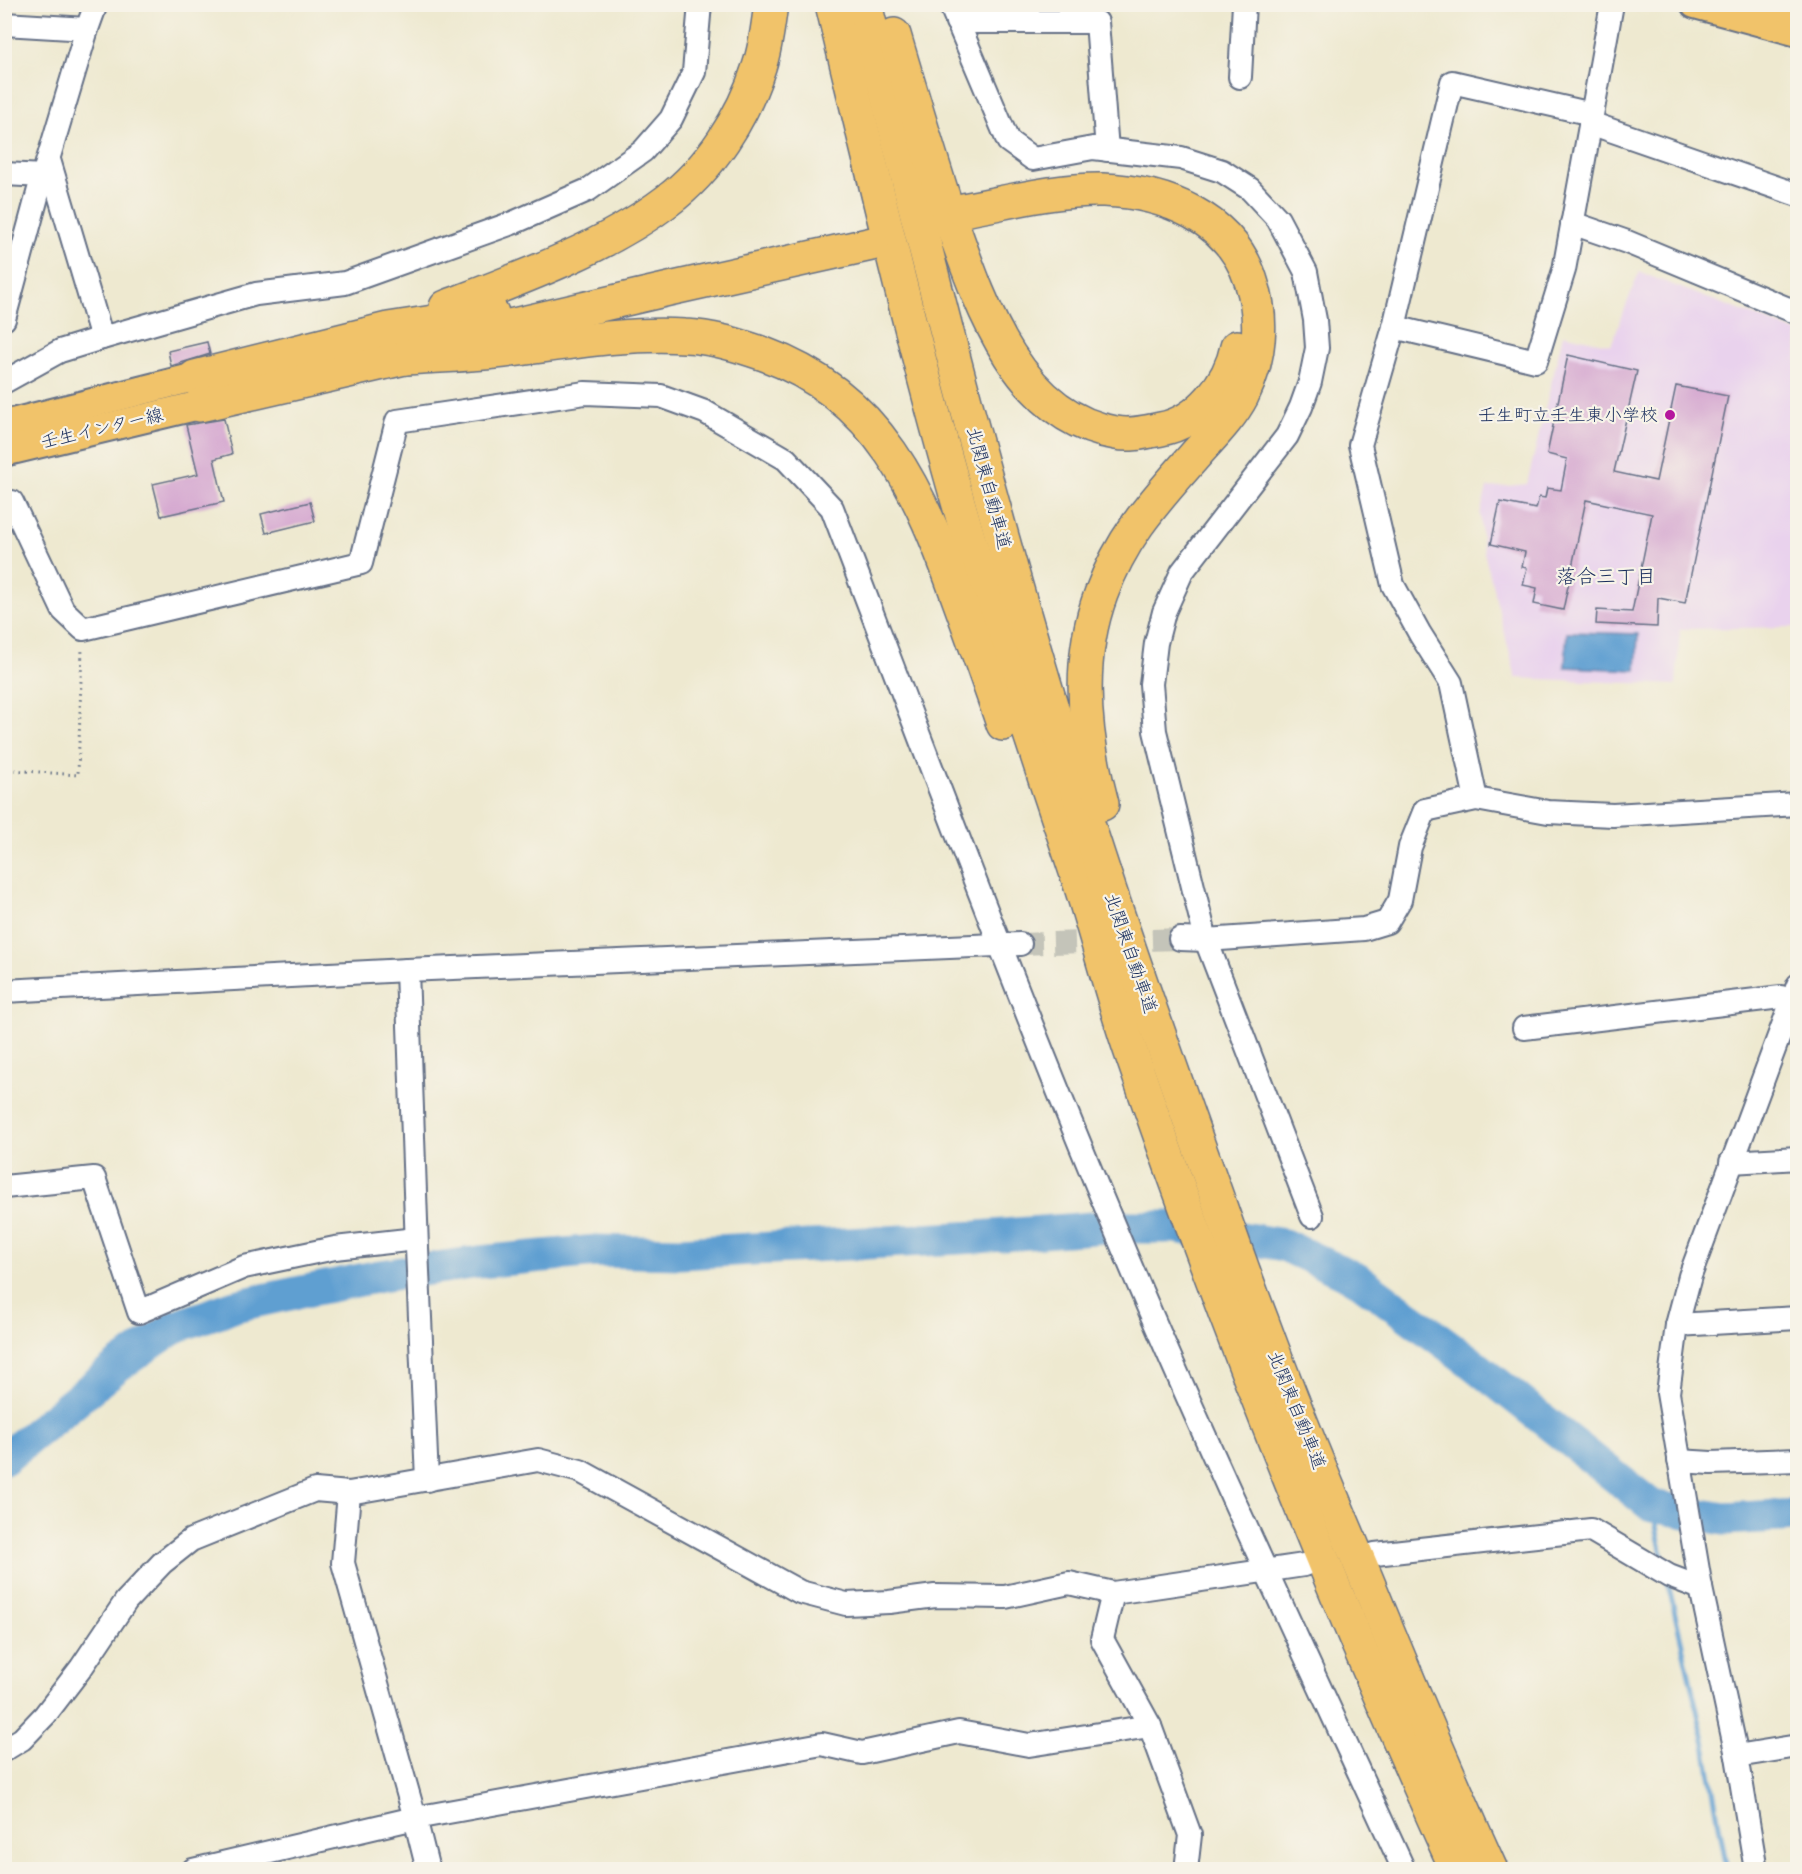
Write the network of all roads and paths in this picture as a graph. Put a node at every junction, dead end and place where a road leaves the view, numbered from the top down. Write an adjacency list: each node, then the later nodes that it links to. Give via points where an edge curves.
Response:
1 (96, 4): 14 (street)
2 (700, 4): 27 (street, via 694,72 671,118 643,151 588,190 514,222 345,284 256,294)
3 (771, 4): 26 (highway, via 760,66 743,107 723,141 668,200 588,248)
4 (832, 4): 45 (highway, 北関東自動車道, via 923,372 977,567)
5 (865, 4): 48 (highway, 北関東自動車道, via 955,366 1008,558 1109,891)
6 (885, 4): 48 (highway, via 930,160 971,277 1014,362 1038,393 1063,413 1089,426 1117,433 1166,428 1185,420 1206,404 1223,382 1236,354 1241,328 1234,285 1207,244 1161,218 1109,207 966,218 1070,192 1137,194 1190,211 1212,225 1246,265 1253,287 1259,311 1259,340 1241,396 1222,425 1149,507 1127,538 1100,597 1086,668 1086,711 1097,788 1177,1042)
7 (1244, 4): 16 (street)
8 (1612, 4): 17 (street)
9 (1695, 4): 15 (main road)
10 (1778, 4): 11 (main road)
11 (1797, 10)
12 (954, 13): 18 (street, via 1008,141 1033,159 1093,148); 18 (street, via 1097,22)
13 (4, 24): 14 (street)
14 (87, 29): 19 (street)
15 (1797, 32)
16 (1240, 77)
17 (1591, 118): 21 (street); 22 (street); 25 (street, via 1452,82)
18 (1107, 150): 39 (street, via 1181,158 1222,171 1250,189 1278,219 1306,272 1315,320 1317,348 1301,408 1287,436 1182,572 1164,612 1156,643 1151,684 1155,731)
19 (46, 168): 20 (street); 24 (street); 27 (street)
20 (4, 174)
21 (1797, 195)
22 (1572, 223): 23 (street); 25 (street, via 1564,270 1536,361)
23 (1797, 313)
24 (4, 319)
25 (1394, 327): 36 (street, via 1360,445 1393,585 1451,682)
26 (388, 329): 28 (highway, via 490,314 666,271 870,236 492,330); 30 (highway)
27 (102, 338): 29 (street, via 60,351)
28 (405, 358): 30 (highway); 45 (highway, via 605,338 685,336 722,341 782,361 835,392 857,411 896,458 935,533 1067,903)
29 (4, 382)
30 (198, 391): 31 (main road, 壬生インター線); 32 (main road, 壬生インター線)
31 (4, 425)
32 (4, 452)
33 (4, 503): 34 (street, via 12,502 63,610)
34 (83, 629): 35 (path, via 78,775 12,770); 40 (street, via 361,562 397,421 585,393 661,396 705,412 786,459 832,508)
35 (4, 765)
36 (1476, 799): 37 (street, via 1548,812 1613,815); 39 (street, via 1425,810 1410,847 1400,900 1387,922 1364,929)
37 (1797, 804)
38 (1180, 939): 39 (street)
39 (1206, 940): 50 (street)
40 (1010, 944): 41 (street); 60 (street, via 1140,1288)
41 (407, 970): 42 (street); 51 (street)
42 (4, 991)
43 (1795, 997): 44 (street); 47 (street)
44 (1524, 1028)
45 (1132, 1055): 72 (highway, 北関東自動車道, via 1291,1484)
46 (1797, 1158): 47 (street)
47 (1731, 1162): 53 (street, via 1690,1276)
48 (1212, 1182): 73 (highway, 北関東自動車道, via 1322,1474)
49 (4, 1187): 51 (street, via 94,1178 139,1312 244,1267 335,1248)
50 (1312, 1216)
51 (417, 1248): 56 (street)
52 (1797, 1318): 53 (street)
53 (1677, 1325): 55 (street, via 1668,1393)
54 (1797, 1460): 55 (street)
55 (1679, 1461): 61 (street)
56 (427, 1480): 57 (street); 62 (street, via 538,1460 580,1471 800,1592 846,1604 935,1596 1005,1597 1070,1582)
57 (348, 1493): 65 (street, via 315,1490 191,1540 162,1563 126,1602 45,1715 22,1739); 67 (street, via 343,1563)
58 (1375, 1554): 61 (street, via 1591,1530 1669,1576)
59 (1304, 1565): 60 (street)
60 (1267, 1570): 62 (street); 71 (street)
61 (1701, 1588): 66 (street)
62 (1113, 1593): 63 (street, via 1102,1639)
63 (1149, 1726): 67 (street, via 1029,1745 958,1732 862,1753 822,1744); 70 (street, via 1190,1835)
64 (1797, 1746): 66 (street)
65 (4, 1750)
66 (1737, 1756): 74 (street)
67 (415, 1818): 68 (street); 69 (street)
68 (193, 1869)
69 (428, 1869)
70 (1186, 1869)
71 (1404, 1869)
72 (1457, 1869)
73 (1491, 1869)
74 (1756, 1869)

